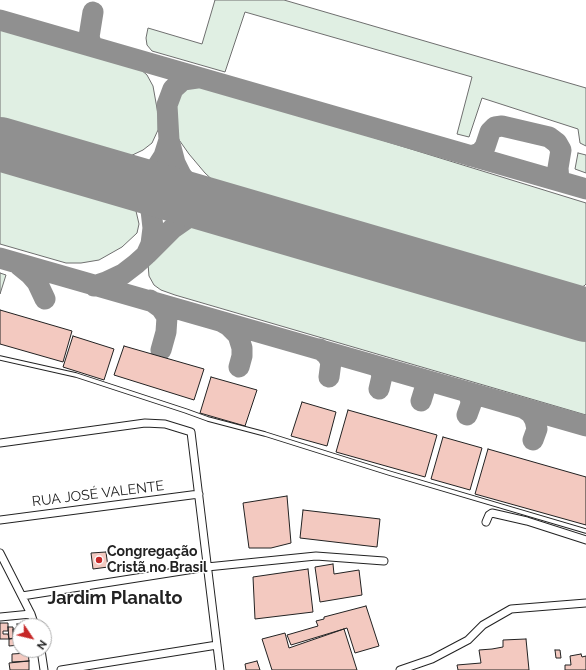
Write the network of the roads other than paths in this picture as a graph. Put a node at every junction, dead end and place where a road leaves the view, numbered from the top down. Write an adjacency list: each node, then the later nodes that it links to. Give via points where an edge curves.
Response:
1 (0, 358): 6 (lane, via 76,375 208,419)
2 (0, 443): 3 (street, via 145,423 165,424 190,432)
3 (198, 494): 4 (street, RUA JOSÉ VALENTE); 10 (street)
4 (0, 520)
5 (486, 522): 7 (street, via 492,513)
6 (586, 531)
7 (586, 540)
8 (0, 552): 11 (street)
9 (384, 560): 10 (street, via 316,556)
10 (208, 567): 11 (street); 16 (street)
11 (22, 596): 13 (street)
12 (586, 603): 21 (street, via 511,609 483,624 468,640 432,659)
13 (31, 614): 14 (street); 15 (street)
14 (0, 617)
15 (32, 618)
16 (217, 645): 19 (street); 20 (street)
17 (42, 658): 18 (street)
18 (44, 670)
19 (61, 670)
20 (220, 670)
21 (400, 670)

